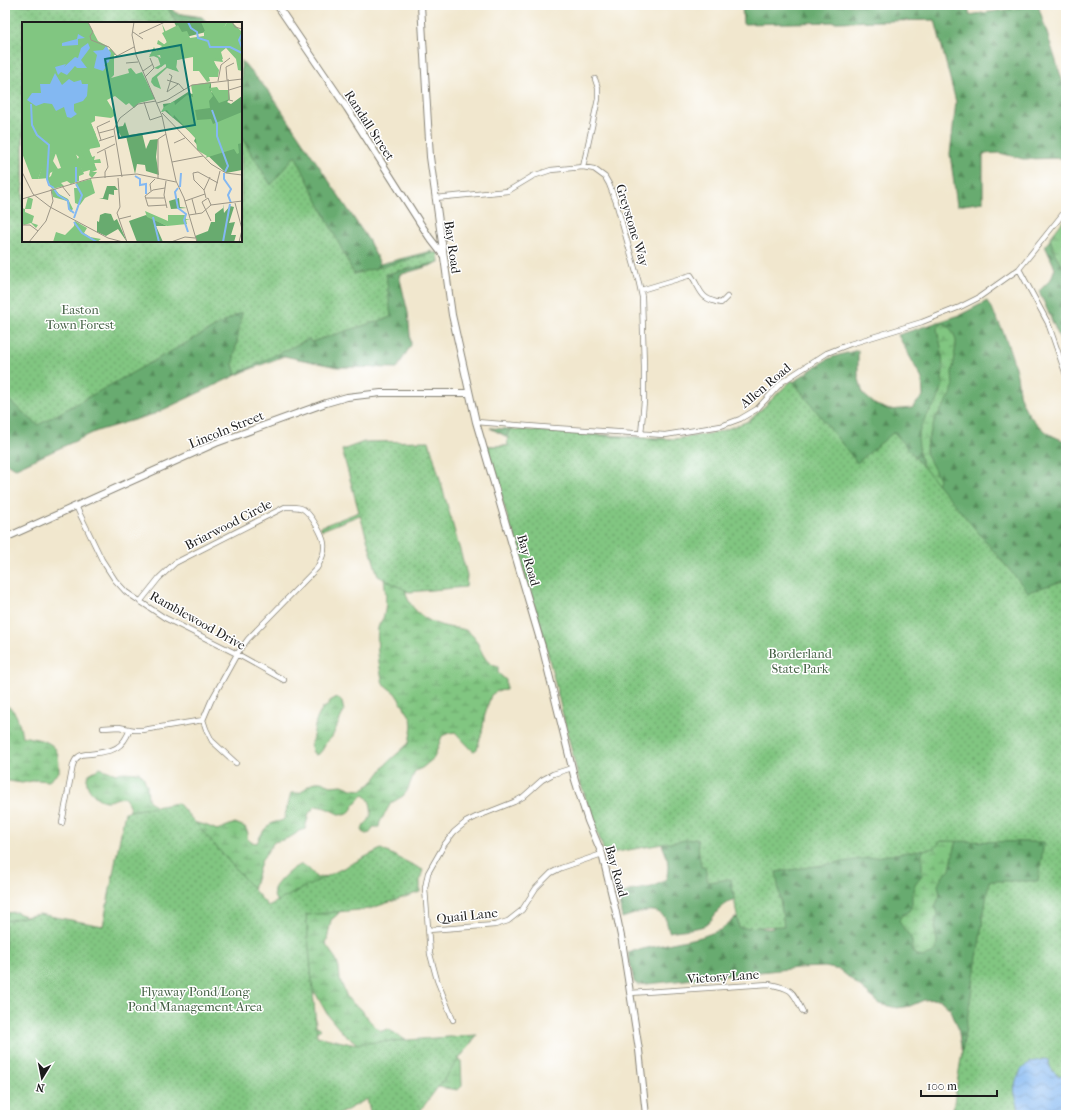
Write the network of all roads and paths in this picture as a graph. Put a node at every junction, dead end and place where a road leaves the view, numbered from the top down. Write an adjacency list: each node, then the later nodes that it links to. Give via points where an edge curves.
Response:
1 (277, 5): 7 (main road, Randall Street)
2 (421, 5): 5 (main road, Bay Road, via 427,126)
3 (595, 79): 4 (street, via 598,99)
4 (583, 167): 5 (street, Greystone Way, via 551,170 533,176 508,190); 9 (street, Greystone Way, via 601,173 610,184)
5 (435, 198): 7 (main road, Bay Road)
6 (1066, 210): 8 (street, Allen Road)
7 (444, 256): 12 (main road, Bay Road, via 452,316)
8 (1019, 269): 11 (street, via 1048,323); 14 (street, Allen Road, via 1006,280 960,307 827,354 782,382 757,409 740,419 721,426 671,435)
9 (641, 290): 10 (street, via 691,274 699,290 710,301 722,303); 14 (street, Greystone Way, via 644,315 644,401)
10 (727, 297)
11 (1066, 375)
12 (469, 393): 13 (main road, Bay Road); 15 (main road, Lincoln Street, via 381,393 347,397 326,403 216,443)
13 (476, 422): 14 (street, Allen Road); 24 (main road, Bay Road, via 540,638)
14 (641, 434)
15 (76, 506): 16 (main road, Lincoln Street); 17 (street, Ramblewood Drive, via 102,560 115,580)
16 (5, 538)
17 (140, 602): 18 (street, Ramblewood Drive, via 165,618); 18 (street, Briarwood Circle, via 159,578 176,563 285,507 304,510 320,531 324,555 317,568 248,639)
18 (237, 654): 19 (street, Ramblewood Drive); 20 (street, Briarwood Circle)
19 (284, 680)
20 (204, 720): 22 (street, via 143,730); 23 (street, via 212,741)
21 (103, 728): 22 (street)
22 (130, 729): 25 (street, via 118,748 82,755 75,760)
23 (236, 763)
24 (572, 768): 26 (main road, Bay Road, via 588,821); 27 (street, via 553,774 542,780 523,798 476,817 454,832 427,875 425,888)
25 (62, 823)
26 (602, 854): 27 (street, Quail Lane, via 551,873 536,888 522,910 508,921 495,925); 28 (main road, Bay Road, via 615,908)
27 (428, 930): 30 (street, via 436,980)
28 (630, 993): 29 (street, Victory Lane, via 769,984 784,987 793,993); 31 (main road, Bay Road, via 641,1061)
29 (803, 1012)
30 (453, 1020)
31 (646, 1115)

